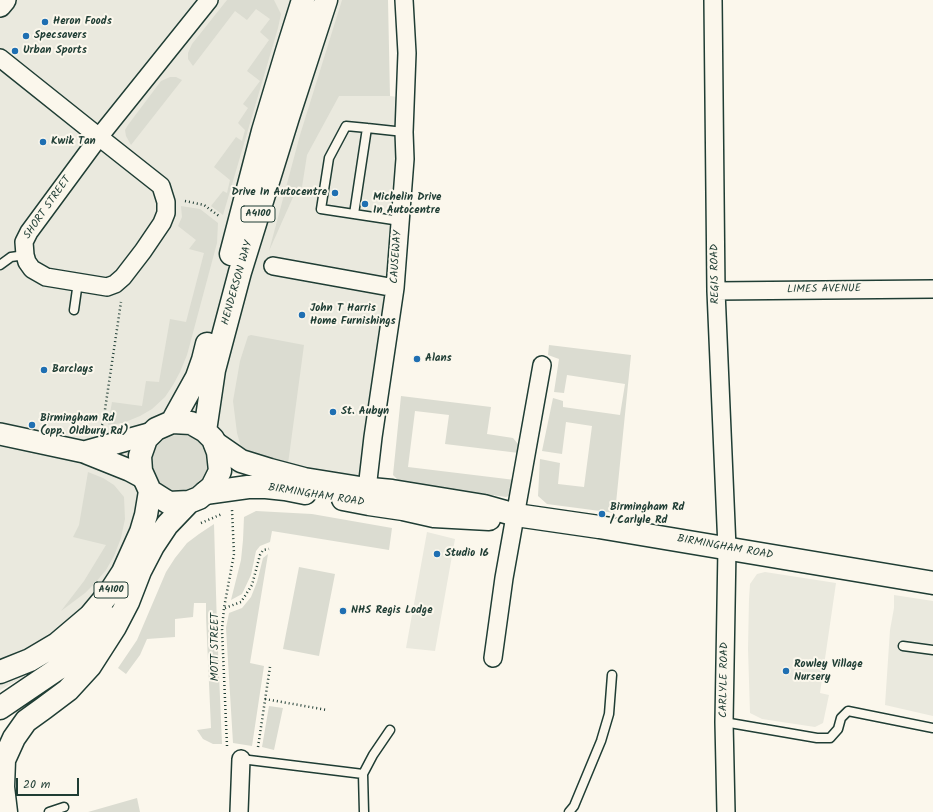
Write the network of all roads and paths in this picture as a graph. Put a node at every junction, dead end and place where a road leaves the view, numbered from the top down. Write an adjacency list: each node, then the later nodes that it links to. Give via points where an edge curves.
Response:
1 (5, 0): 7 (street)
2 (209, 0): 11 (street, SHORT STREET)
3 (303, 0): 26 (main road, HENDERSON WAY / A4100, via 263,131 203,360 194,383)
4 (326, 0): 29 (main road, HENDERSON WAY / A4100, via 240,272 214,370)
5 (404, 0): 10 (street, CAUSEWAY, via 407,53)
6 (713, 0): 23 (street, REGIS ROAD)
7 (0, 6)
8 (0, 58): 11 (street)
9 (367, 128): 10 (lane); 13 (lane); 13 (lane, via 346,126 329,158 322,209)
10 (404, 132): 15 (street, CAUSEWAY, via 405,159)
11 (99, 137): 12 (street, via 161,186); 16 (street, SHORT STREET, via 29,232 24,242)
12 (165, 197): 14 (path, via 204,204); 20 (street, via 166,213 162,223 123,277)
13 (354, 214): 15 (lane)
14 (221, 218)
15 (400, 221): 21 (street, CAUSEWAY)
16 (25, 255): 17 (lane, via 11,257); 19 (street, SHORT STREET, via 32,269 46,277)
17 (0, 265)
18 (274, 266): 21 (street)
19 (78, 282): 20 (street, SHORT STREET, via 107,287); 24 (lane)
20 (115, 284): 30 (path, via 121,300 103,423)
21 (395, 288): 32 (street, CAUSEWAY)
22 (933, 289): 23 (street, LIMES AVENUE)
23 (716, 291): 37 (street, REGIS ROAD)
24 (74, 310)
25 (542, 365): 36 (street)
26 (172, 422): 27 (main road); 29 (main road, via 191,423)
27 (152, 433): 30 (street); 31 (main road, via 146,439 140,456 140,471)
28 (0, 434): 30 (street)
29 (210, 437): 32 (main road, BIRMINGHAM ROAD, via 231,455 270,470 310,480); 34 (main road, via 218,452 220,471 212,487)
30 (84, 452): 31 (street, via 129,470)
31 (147, 485): 34 (main road, via 168,503); 46 (main road, A4100, via 146,514 141,532 123,572 110,592 90,616 57,644 30,660)
32 (367, 489): 35 (main road, BIRMINGHAM ROAD, via 371,496); 36 (main road, BIRMINGHAM ROAD, via 484,506)
33 (230, 490): 34 (main road, BIRMINGHAM ROAD); 35 (main road, BIRMINGHAM ROAD, via 248,487 285,489); 41 (path, MOTT STREET, via 234,554)
34 (197, 498): 39 (main road, A4100, via 167,525)
35 (403, 509): 36 (main road, BIRMINGHAM ROAD, via 434,516 486,520)
36 (516, 515): 37 (main road, BIRMINGHAM ROAD); 44 (street)
37 (727, 548): 40 (main road, BIRMINGHAM ROAD); 51 (street, CARLYLE ROAD)
38 (269, 549): 41 (path, via 263,550 260,555 252,585 241,602)
39 (140, 570): 49 (main road, A4100, via 83,646 59,668); 56 (main road, A4100, via 128,602 90,666 68,690 26,721 14,738)
40 (933, 583)
41 (224, 608): 54 (path, MOTT STREET, via 222,629)
42 (903, 646): 43 (lane)
43 (933, 650)
44 (493, 658)
45 (270, 667): 48 (path)
46 (1, 671)
47 (612, 675): 63 (lane, via 609,714 601,741 577,800)
48 (265, 700): 50 (path); 55 (path)
49 (0, 708)
50 (327, 710)
51 (724, 722): 52 (lane, via 830,738 848,711); 64 (street, CARLYLE ROAD)
52 (933, 728)
53 (390, 730): 57 (lane)
54 (227, 750)
55 (248, 760): 57 (lane); 61 (street)
56 (2, 768): 59 (main road, A4100)
57 (364, 774): 62 (lane)
58 (64, 807): 60 (lane)
59 (6, 812)
60 (49, 812)
61 (239, 812)
62 (364, 812)
63 (569, 812)
64 (726, 812)

